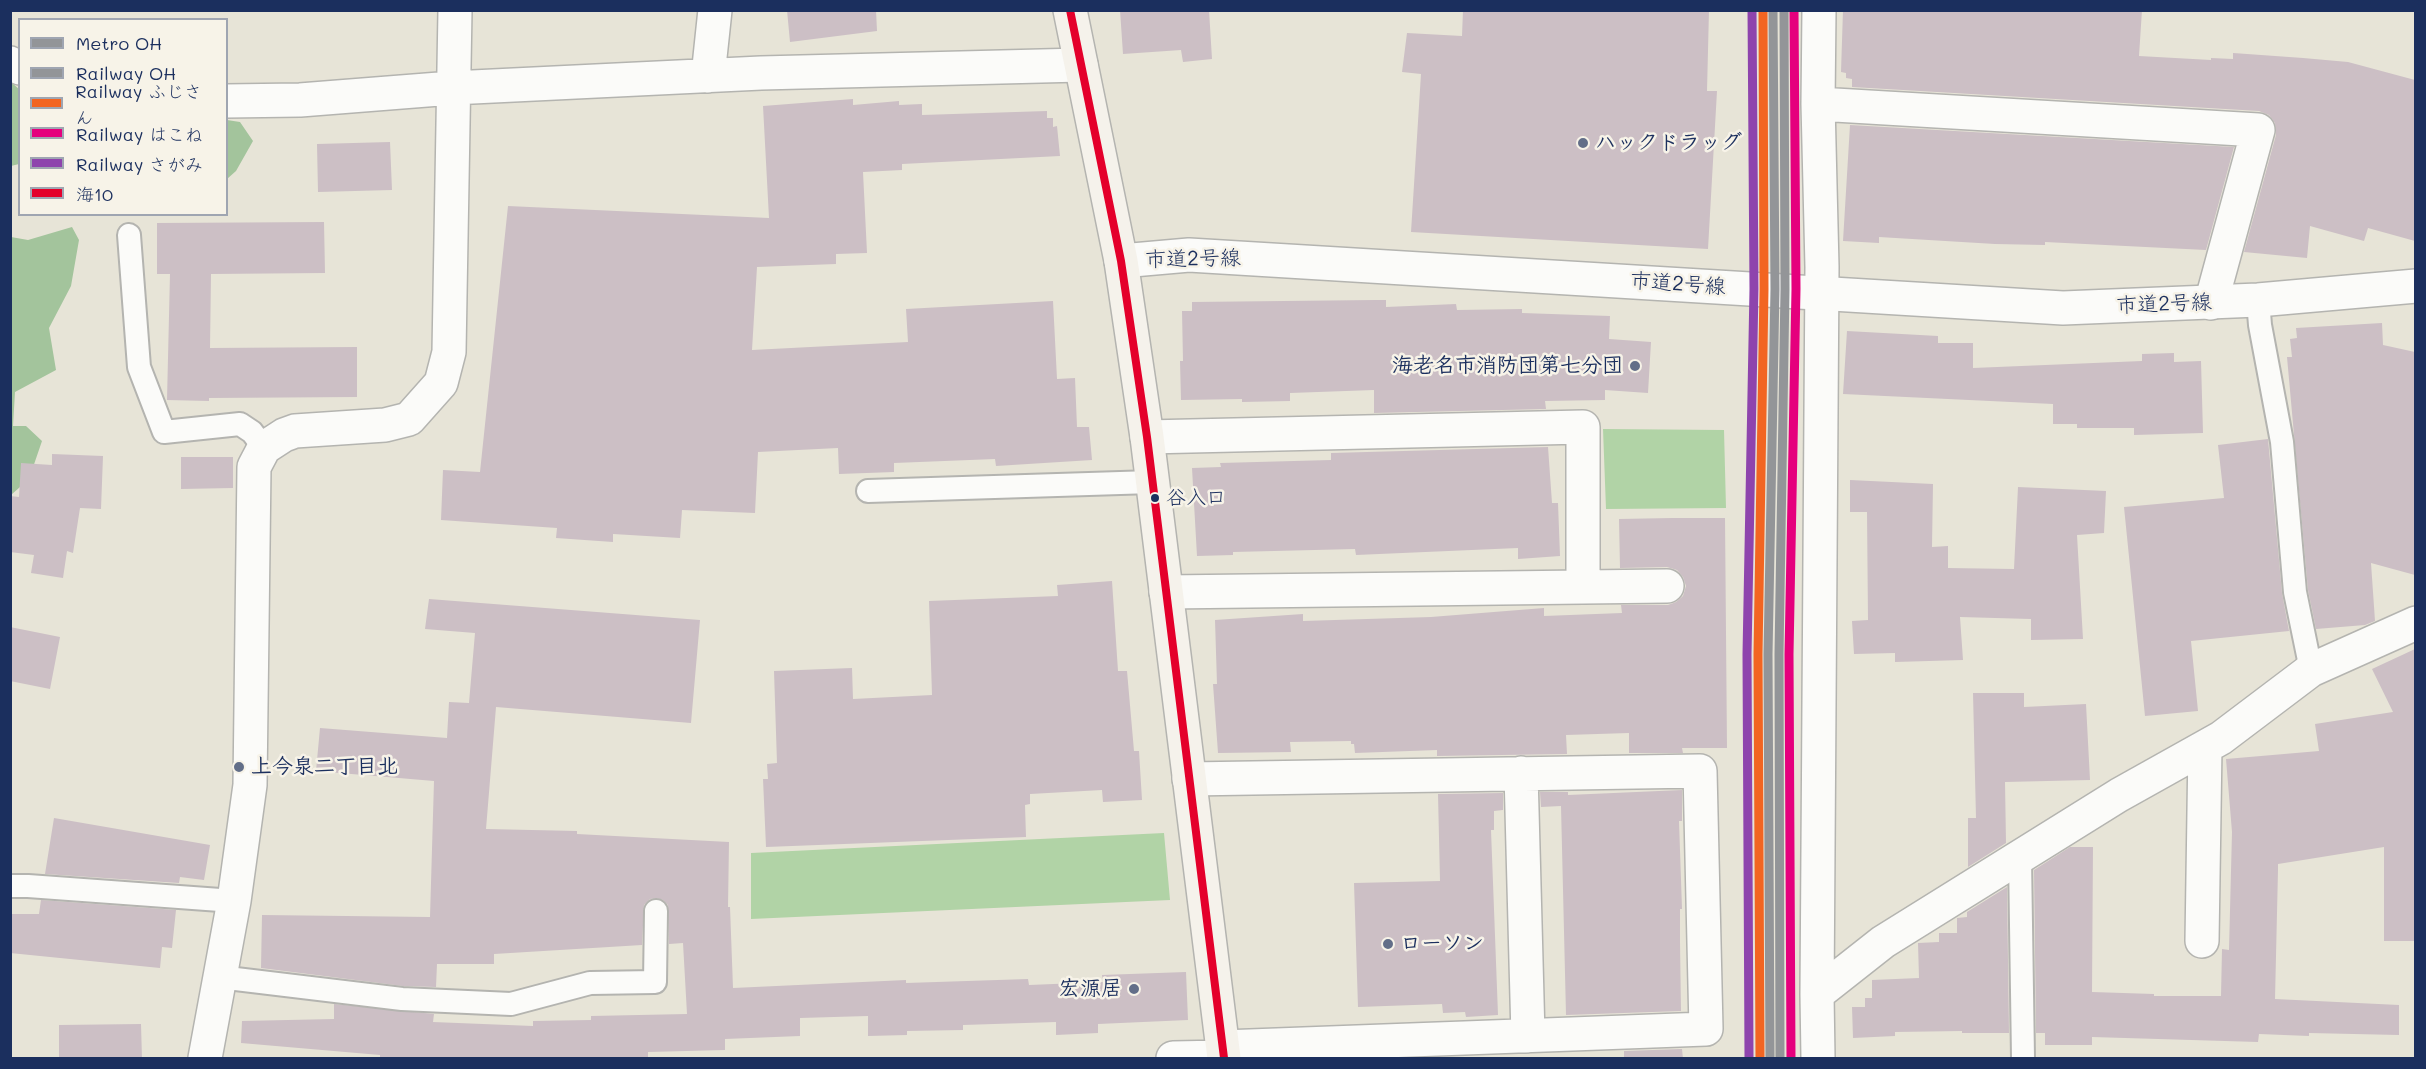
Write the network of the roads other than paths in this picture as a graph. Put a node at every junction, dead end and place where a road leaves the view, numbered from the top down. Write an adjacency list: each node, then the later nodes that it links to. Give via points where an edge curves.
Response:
1 (455, 10): 7 (street)
2 (715, 10): 6 (street)
3 (1070, 10): 5 (main road)
4 (1819, 10): 9 (street)
5 (1081, 65): 6 (street); 11 (main road)
6 (708, 76): 7 (street)
7 (452, 88): 8 (street); 17 (street, via 449,352 441,383 409,419 385,425 296,431)
8 (228, 101)
9 (1818, 104): 13 (street); 15 (street, via 2258,130)
10 (129, 235): 17 (lane, via 139,367 164,432 240,424)
11 (1121, 261): 13 (street, 市道2号線, via 1189,255); 16 (main road)
12 (2415, 286): 14 (street, 市道2号線)
13 (1822, 292): 15 (street, 市道2号線, via 2063,308); 34 (street)
14 (2258, 300): 15 (street, 市道2号線); 24 (lane, via 2259,325 2282,442 2295,592)
15 (2211, 303)
16 (1147, 437): 18 (main road); 21 (street, via 1583,427)
17 (264, 448): 30 (street, via 254,467 250,785)
18 (1152, 482): 19 (lane); 22 (main road)
19 (868, 491)
20 (1667, 586): 21 (street)
21 (1583, 587): 22 (street)
22 (1166, 592): 27 (main road)
23 (2415, 623): 24 (street)
24 (2312, 670): 25 (street)
25 (2205, 747): 28 (street, via 2119,795); 32 (street)
26 (1521, 773): 27 (street); 35 (street); 35 (street, via 1700,771 1706,1029)
27 (1189, 779): 36 (main road)
28 (2020, 858): 34 (street, via 1883,942); 40 (lane)
29 (10, 886): 30 (lane)
30 (234, 901): 33 (street)
31 (656, 911): 33 (lane, via 655,982 590,983 511,1004 402,999)
32 (2202, 941)
33 (219, 977): 37 (street)
34 (1817, 993): 39 (street)
35 (1528, 1036): 36 (street)
36 (1224, 1054): 38 (street)
37 (205, 1059)
38 (1173, 1059)
39 (1818, 1059)
40 (2023, 1059)

